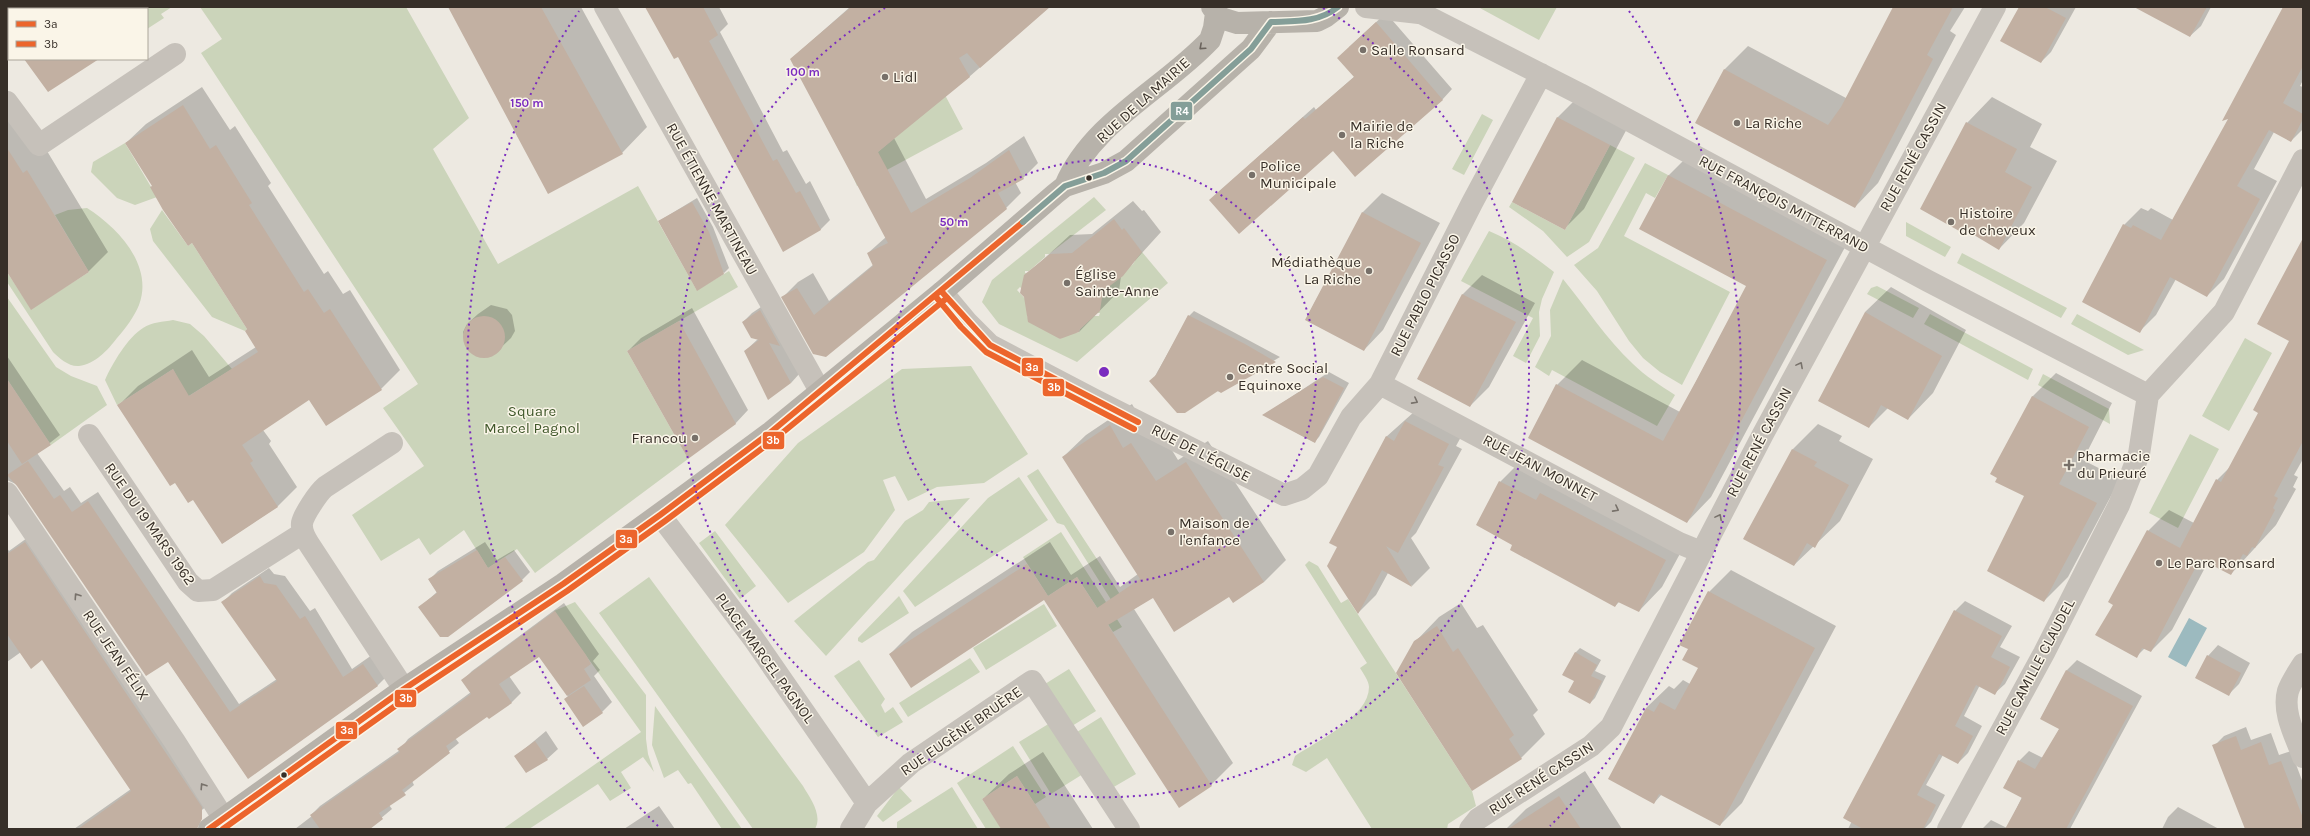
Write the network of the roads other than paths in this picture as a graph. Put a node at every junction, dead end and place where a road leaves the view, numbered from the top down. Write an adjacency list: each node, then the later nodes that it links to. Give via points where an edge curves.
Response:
1 (605, 7): 16 (street, RUE ÉTIENNE MARTINEAU)
2 (1338, 7): 7 (street, via 1317,21)
3 (1366, 7): 6 (street, RUE FRANÇOIS MITTERRAND)
4 (1995, 7): 13 (street, RUE RENÉ CASSIN)
5 (1214, 10): 7 (street, via 1228,21); 12 (street, RUE DE LA MAIRIE, one-way to 12, via 1214,28 1210,40 1109,127 1072,170)
6 (1414, 10): 9 (street, RUE FRANÇOIS MITTERRAND)
7 (1271, 22): 12 (street, RUE DE LA MAIRIE, via 1251,49 1126,161 1104,173)
8 (175, 54): 10 (street, via 39,145)
9 (1541, 74): 13 (street, RUE FRANÇOIS MITTERRAND); 15 (street, RUE PABLO PICASSO)
10 (7, 102)
11 (2303, 160): 17 (street, via 2224,312)
12 (1065, 186): 14 (street, RUE DE LA MAIRIE)
13 (1864, 247): 17 (street, RUE FRANÇOIS MITTERRAND); 24 (street, RUE RENÉ CASSIN, one-way to 13)
14 (942, 292): 16 (street, RUE DE LA MAIRIE); 21 (street, RUE DE L'ÉGLISE, via 990,345)
15 (1380, 384): 21 (street, RUE PABLO PICASSO, via 1351,417 1318,476 1302,489); 24 (street, RUE JEAN MONNET, one-way to 24, via 1679,543)
16 (820, 391): 22 (street, RUE DE LA MAIRIE, via 771,432)
17 (2148, 395): 33 (street, RUE CAMILLE CLAUDEL, via 2139,454 2119,505 2044,653)
18 (89, 435): 23 (street, RUE DU 19 MARS 1962, via 188,582 198,591 213,590)
19 (392, 443): 23 (street, via 318,493 302,522)
20 (7, 493): 29 (street, RUE JEAN FÉLIX, one-way to 20, via 175,742)
21 (1284, 495)
22 (660, 515): 26 (street, RUE DE LA MAIRIE, via 563,584); 28 (street, PLACE MARCEL PAGNOL, via 753,638)
23 (303, 533): 26 (street)
24 (1701, 552): 32 (street, RUE RENÉ CASSIN, via 1611,727 1591,746 1478,820)
25 (2303, 664): 27 (street, via 2288,691 2287,704 2289,718)
26 (404, 689): 29 (street, RUE DE LA MAIRIE)
27 (2303, 757)
28 (866, 803): 30 (street); 31 (street, RUE EUGÈNE BRUÈRE, via 911,763 1032,682)
29 (216, 824)
30 (851, 829)
31 (1129, 829)
32 (1470, 829)
33 (1948, 829)

